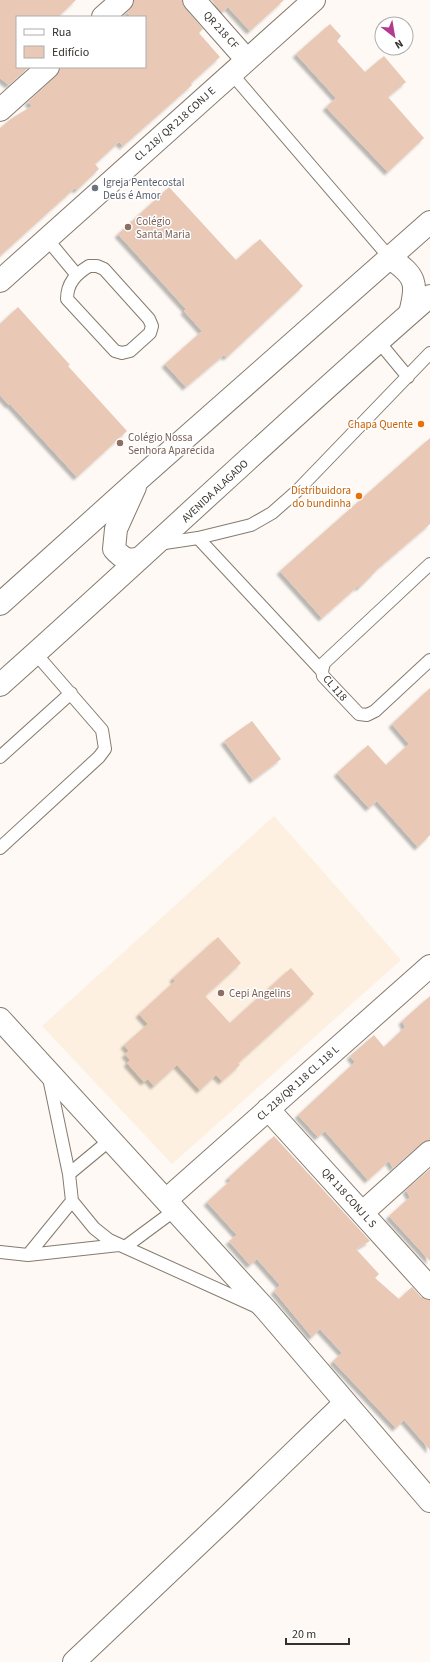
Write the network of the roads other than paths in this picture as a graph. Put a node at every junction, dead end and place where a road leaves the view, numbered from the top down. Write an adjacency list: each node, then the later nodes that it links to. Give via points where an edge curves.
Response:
1 (122, 0): 4 (street)
2 (194, 0): 5 (street, QR 218 CF)
3 (314, 0): 5 (street, CL 218/ QR 218 CONJ E)
4 (104, 16)
5 (240, 67): 9 (street, CL 218/ QR 218 CONJ E); 10 (lane)
6 (47, 68): 7 (street)
7 (0, 110)
8 (430, 222): 10 (street)
9 (47, 239): 11 (lane); 12 (street, CL 218/ QR 218 CONJ E)
10 (390, 258): 14 (street, via 410,275 413,281 415,293); 18 (street)
11 (76, 274): 11 (lane, via 88,266 104,269 149,319 152,326 150,333 130,351 122,353 115,350 68,299 69,286)
12 (0, 281)
13 (430, 296): 14 (street, AVENIDA ALAGADO)
14 (410, 314): 15 (street, AVENIDA ALAGADO)
15 (379, 342): 17 (lane); 20 (street, AVENIDA ALAGADO)
16 (430, 354): 17 (lane)
17 (408, 377): 19 (lane, via 297,492 272,513 251,525)
18 (138, 479): 20 (street, via 116,529 114,549 127,560 133,561); 22 (street)
19 (198, 538): 20 (lane); 25 (lane)
20 (147, 552): 23 (street, AVENIDA ALAGADO)
21 (430, 564): 25 (lane, CL 118, via 324,663)
22 (0, 604)
23 (36, 654): 26 (street, AVENIDA ALAGADO); 27 (lane)
24 (430, 660): 25 (lane, CL 118, via 376,711 367,716 359,714 323,676)
25 (322, 671)
26 (0, 685)
27 (71, 693): 28 (lane); 29 (lane, via 102,730 104,749 99,757)
28 (0, 758)
29 (0, 848)
30 (430, 966): 33 (street, CL 218/QR 118 CL 118 L)
31 (0, 1019): 32 (street)
32 (48, 1072): 34 (street); 36 (lane)
33 (268, 1109): 38 (street, CL 218/QR 118 CL 118 L); 39 (street, QR 118 CONJ L S)
34 (110, 1140): 36 (lane); 38 (street)
35 (430, 1152): 39 (street)
36 (69, 1174): 37 (lane)
37 (72, 1201): 40 (lane, via 94,1228); 42 (lane)
38 (171, 1205): 40 (lane); 44 (street)
39 (362, 1213): 43 (street, QR 118 CONJ L S)
40 (122, 1246): 42 (lane); 44 (lane)
41 (0, 1252): 42 (lane)
42 (28, 1255)
43 (430, 1288)
44 (267, 1311): 45 (street)
45 (345, 1402): 46 (street); 47 (street)
46 (430, 1501)
47 (74, 1662)

